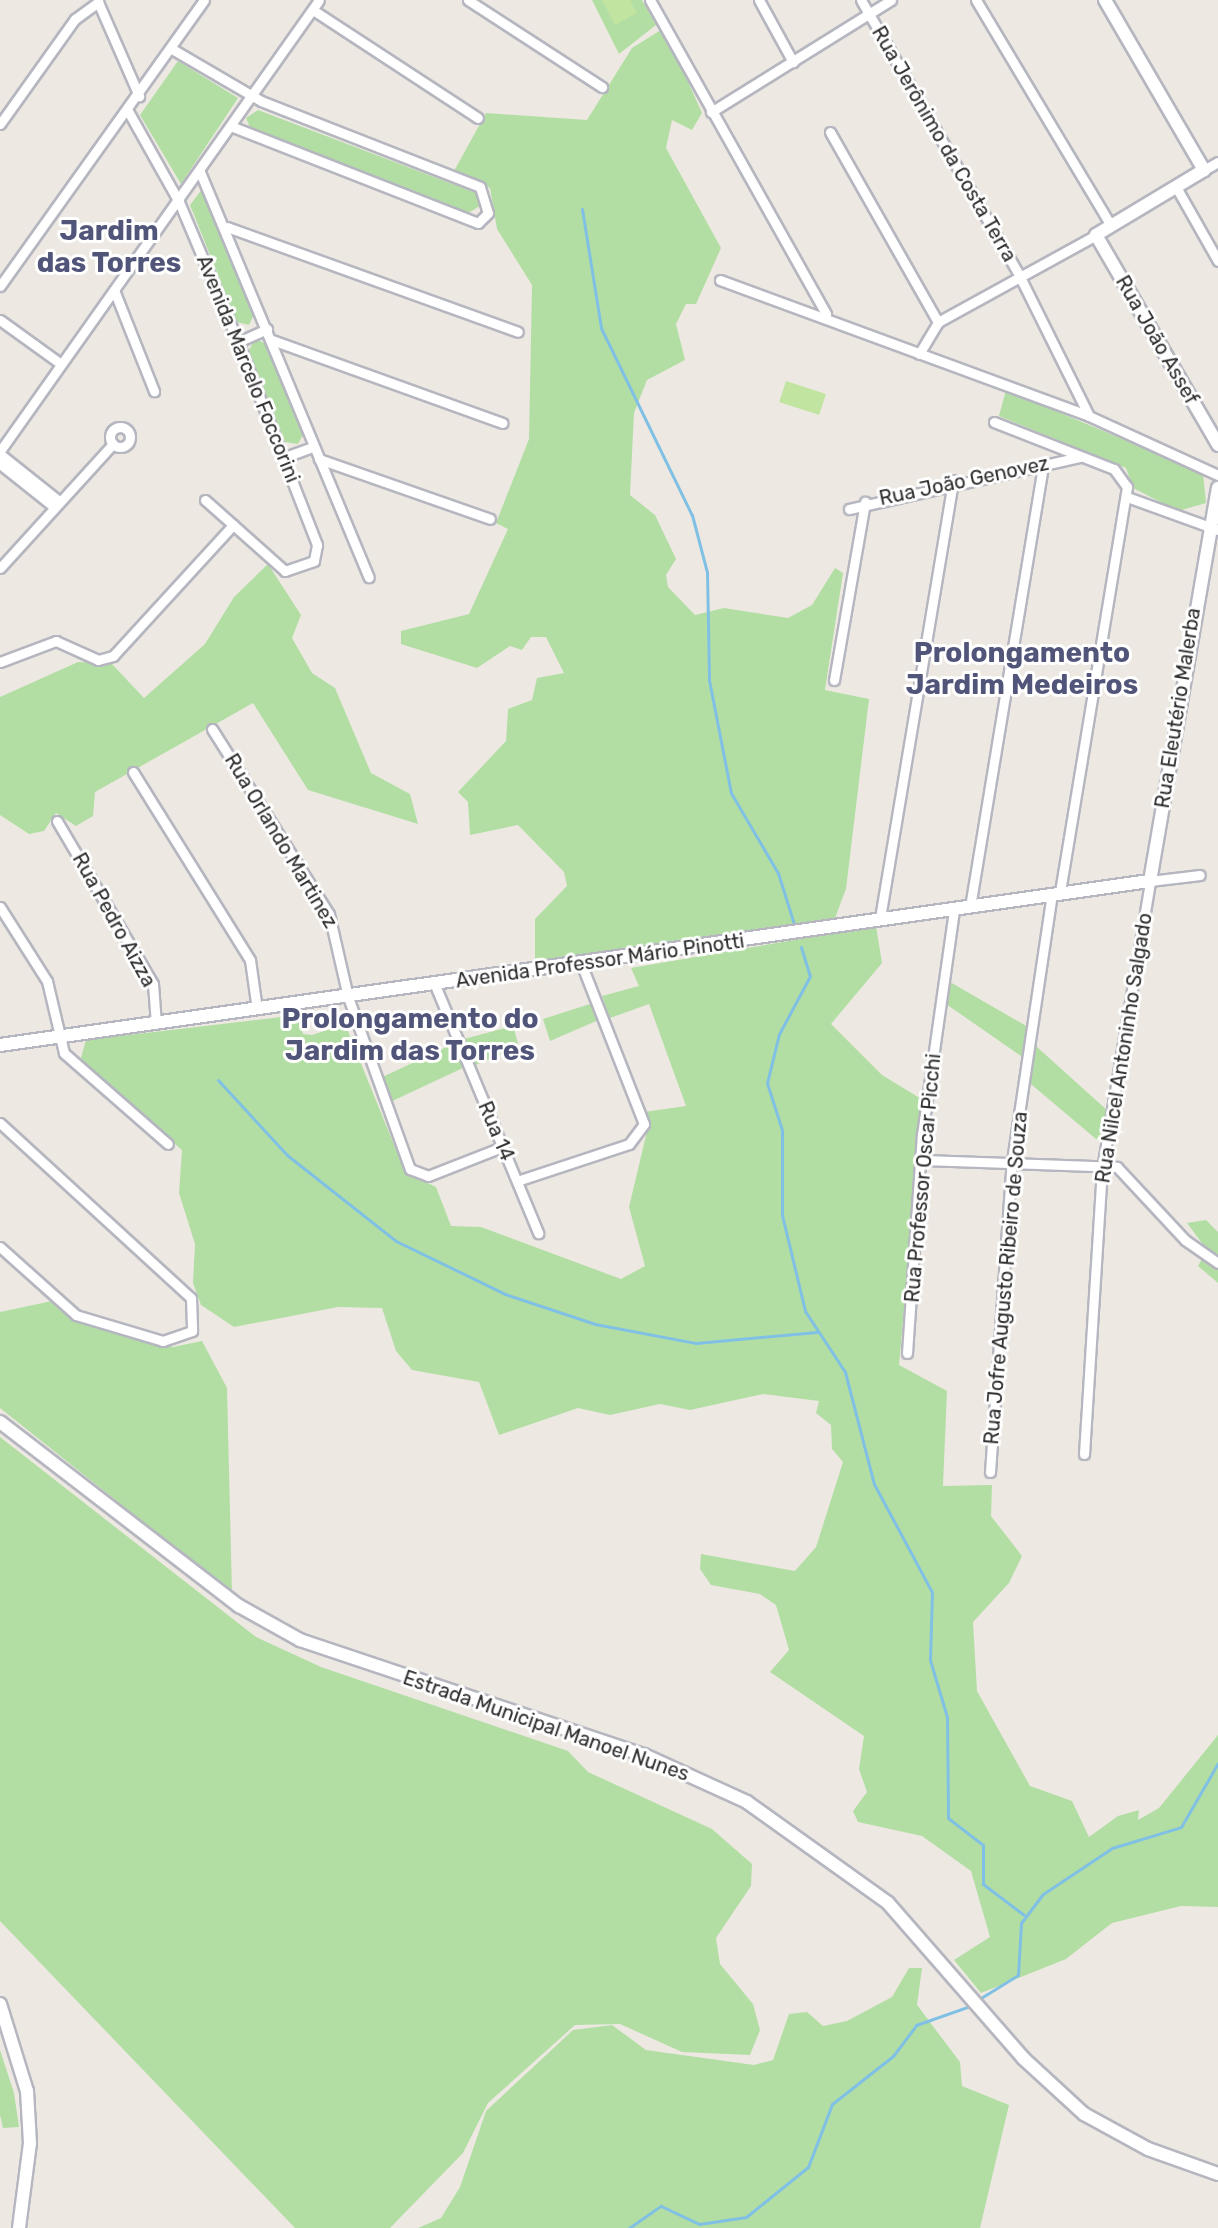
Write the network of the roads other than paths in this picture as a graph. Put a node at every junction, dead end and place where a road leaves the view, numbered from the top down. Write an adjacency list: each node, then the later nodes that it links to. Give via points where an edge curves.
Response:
1 (204, 0): 13 (street)
2 (319, 0): 11 (street)
3 (468, 0): 15 (street)
4 (650, 0): 19 (street)
5 (759, 0): 14 (street)
6 (861, 0): 12 (street, Rua Jerônimo da Costa Terra)
7 (891, 0): 12 (street)
8 (976, 0): 29 (street)
9 (1105, 0): 25 (street)
10 (98, 1): 16 (street); 21 (street, via 75,19)
11 (313, 10): 17 (street); 20 (street)
12 (869, 14): 14 (street); 33 (street, Rua Jerônimo da Costa Terra)
13 (172, 49): 16 (street); 17 (street)
14 (793, 62): 19 (street)
15 (602, 87)
16 (139, 96): 18 (street)
17 (253, 97): 22 (street); 22 (street, via 480,187 488,213 478,223)
18 (128, 111): 28 (street, Avenida Marcelo Foccorini); 35 (street)
19 (711, 112): 37 (street)
20 (478, 118)
21 (0, 124)
22 (233, 127): 26 (street)
23 (830, 132): 39 (street)
24 (1218, 162): 25 (street)
25 (1204, 170): 27 (street)
26 (200, 172): 28 (street); 30 (street, Avenida Marcelo Foccorini)
27 (1176, 187): 29 (street); 32 (street)
28 (179, 202): 36 (street); 43 (street, Avenida Marcelo Foccorini)
29 (1110, 224): 31 (street)
30 (227, 227): 40 (street, Avenida Marcelo Foccorini); 41 (street)
31 (1096, 235): 33 (street); 51 (street, Rua João Assef)
32 (1218, 261)
33 (1020, 277): 39 (street); 47 (street, Rua Jerônimo da Costa Terra)
34 (720, 280): 37 (street)
35 (0, 286)
36 (114, 290): 45 (street); 46 (street)
37 (826, 314): 44 (street)
38 (0, 320): 45 (street)
39 (938, 322): 44 (street)
40 (267, 329): 42 (street, Avenida Marcelo Foccorini); 43 (street)
41 (518, 332)
42 (272, 340): 49 (street); 52 (street, Avenida Marcelo Foccorini)
43 (238, 342): 54 (street, Avenida Marcelo Foccorini)
44 (919, 354): 47 (street)
45 (61, 364): 53 (street)
46 (154, 391)
47 (1089, 416): 59 (street)
48 (994, 422): 55 (street)
49 (502, 423)
50 (113, 444): 65 (street)
51 (1218, 445)
52 (313, 447): 54 (street); 56 (street, Avenida Marcelo Foccorini)
53 (0, 452): 65 (street)
54 (285, 457): 68 (street, Avenida Marcelo Foccorini, via 317,545 314,561 285,571)
55 (1080, 457): 58 (street, Rua João Genovez); 62 (street, via 1120,474)
56 (319, 459): 67 (street); 71 (street, Avenida Marcelo Foccorini)
57 (0, 464): 65 (street)
58 (1043, 464): 60 (street, Rua João Genovez); 81 (street)
59 (1218, 475)
60 (953, 480): 64 (street, Rua João Genovez); 83 (street)
61 (1218, 488): 69 (street, Rua Eleutério Malerba)
62 (1127, 497): 69 (street); 79 (street, Rua Jofre Augusto Ribeiro de Souza)
63 (205, 500): 68 (street)
64 (865, 502): 66 (street, Rua João Genovez); 73 (street)
65 (56, 504): 70 (street)
66 (849, 509)
67 (490, 519)
68 (233, 525): 72 (street, via 113,656 98,660 56,641)
69 (1213, 528): 78 (street, Rua Eleutério Malerba)
70 (0, 568)
71 (369, 577)
72 (0, 662)
73 (834, 680)
74 (212, 729): 86 (street, Rua Orlando Martinez, via 329,914)
75 (133, 772): 87 (street, via 250,960)
76 (57, 821): 88 (street, Rua Pedro Aizza, via 153,984)
77 (1200, 875): 78 (street, Avenida Professor Mário Pinotti)
78 (1150, 881): 79 (street, Avenida Professor Mário Pinotti); 96 (street, Rua Nilcel Antoninho Salgado)
79 (1056, 894): 81 (street, Avenida Professor Mário Pinotti); 95 (street, Rua Jofre Augusto Ribeiro de Souza)
80 (0, 907): 89 (street, via 47,981)
81 (970, 907): 82 (street, Avenida Professor Mário Pinotti)
82 (954, 909): 83 (street, Avenida Professor Mário Pinotti); 94 (street, Rua Professor Oscar Picchi)
83 (880, 918): 84 (street, Avenida Professor Mário Pinotti)
84 (582, 966): 85 (street, Avenida Professor Mário Pinotti); 97 (street, via 642,1129 629,1144)
85 (435, 985): 86 (street, Avenida Professor Mário Pinotti); 93 (street, Rua 14)
86 (348, 997): 87 (street, Avenida Professor Mário Pinotti); 93 (street, Rua Orlando Martinez, via 410,1169 422,1178)
87 (257, 1009): 88 (street, Avenida Professor Mário Pinotti)
88 (156, 1024): 89 (street, Avenida Professor Mário Pinotti)
89 (57, 1038): 90 (street, Avenida Professor Mário Pinotti); 92 (street, via 75,1065)
90 (0, 1045)
91 (0, 1123): 99 (street, via 191,1298 192,1331 173,1341 68,1311)
92 (168, 1144)
93 (502, 1147): 97 (street, Rua 14)
94 (921, 1160): 95 (street); 101 (street, Rua Professor Oscar Picchi)
95 (1012, 1161): 96 (street); 104 (street, Rua Jofre Augusto Ribeiro de Souza)
96 (1102, 1169): 100 (street, via 1117,1167 1185,1240); 103 (street, Rua Nilcel Antoninho Salgado)
97 (517, 1181): 98 (street, Rua 14)
98 (538, 1233)
99 (0, 1247)
100 (1218, 1263)
101 (907, 1353)
102 (0, 1422): 106 (street, Estrada Municipal Manoel Nunes, via 230,1599 300,1640 644,1755 747,1802 888,1903 979,2007 1084,2114 1148,2149)
103 (1084, 1454)
104 (990, 1472)
105 (0, 2004): 107 (street, via 27,2091 30,2143)
106 (1218, 2174)
107 (19, 2228)

